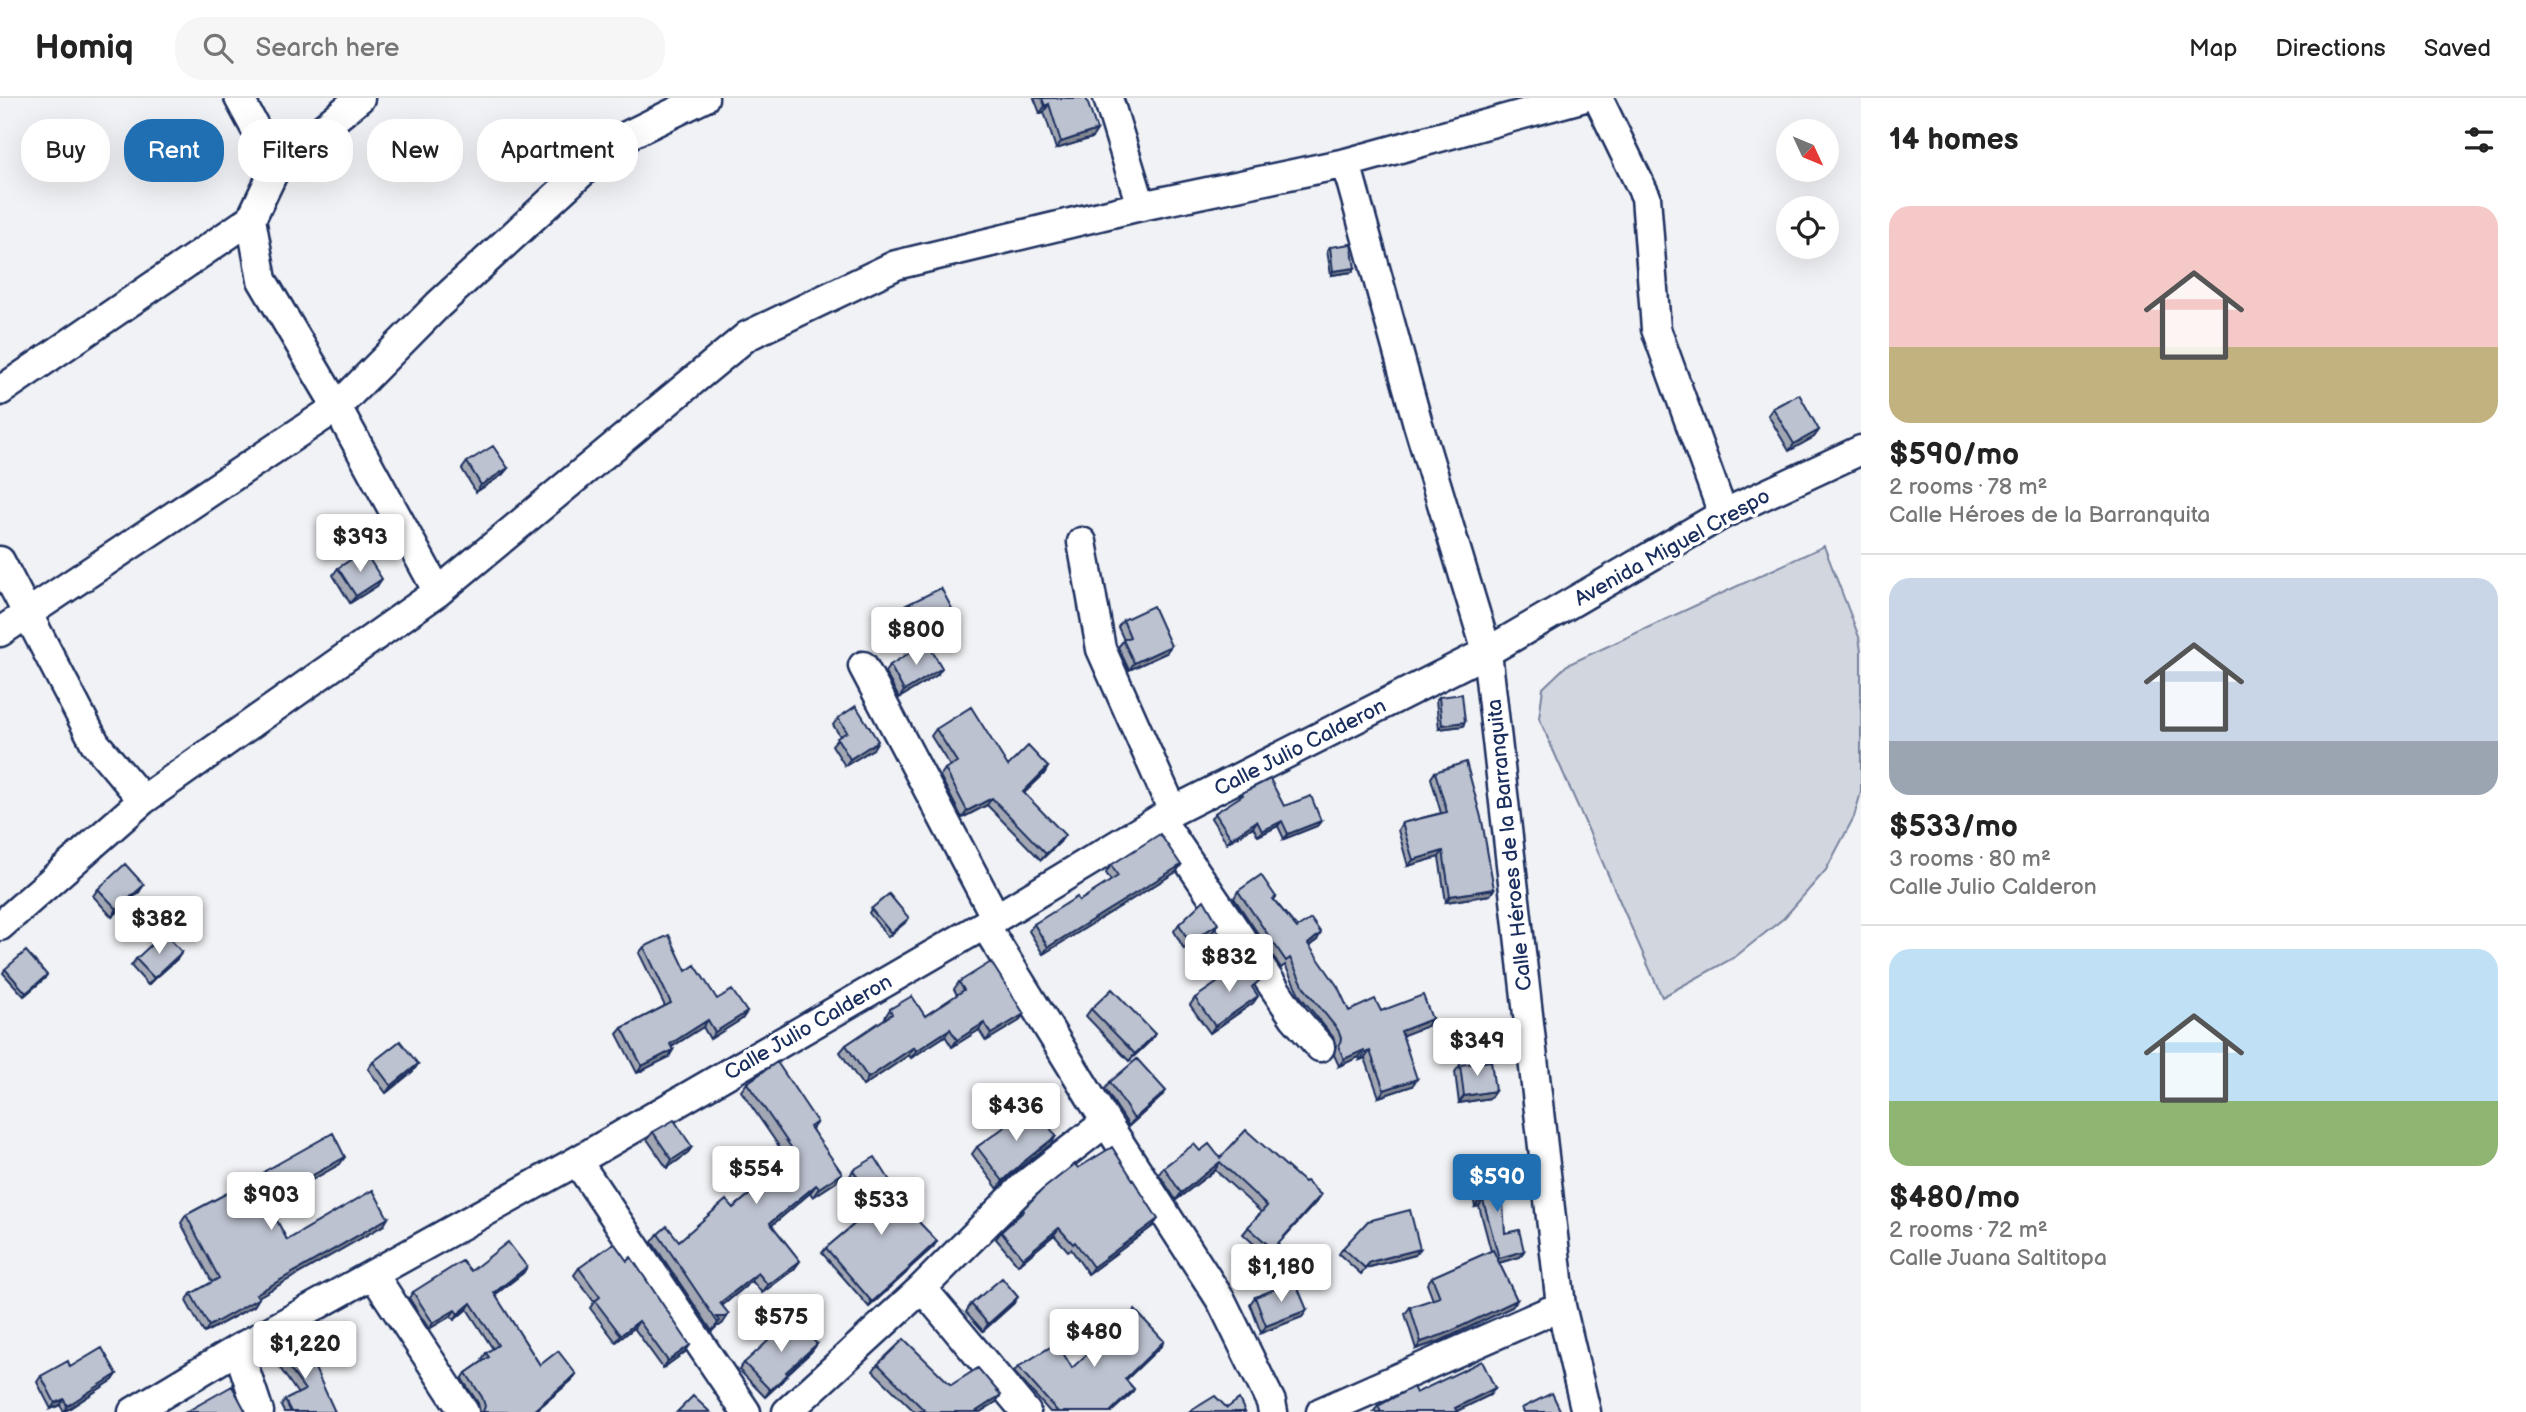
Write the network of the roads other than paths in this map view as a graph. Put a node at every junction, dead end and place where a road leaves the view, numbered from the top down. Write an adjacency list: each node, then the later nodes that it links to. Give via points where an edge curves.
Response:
1 (239, 98): 7 (street)
2 (360, 98): 8 (street)
3 (704, 98): 14 (street, via 617,141 438,305)
4 (1108, 98): 11 (street)
5 (1581, 98): 9 (street)
6 (1598, 98): 16 (street, via 1646,197 1656,329)
7 (250, 119)
8 (334, 119)
9 (1346, 163): 11 (street); 22 (street, Calle Héroes de la Barranquita)
10 (269, 182): 12 (street)
11 (1141, 206): 19 (street, via 895,265 747,336)
12 (251, 219): 13 (street); 14 (street, via 262,280)
13 (0, 390)
14 (337, 407): 19 (street); 20 (street)
15 (1861, 450): 16 (street, Avenida Miguel Crespo)
16 (1723, 514): 22 (street, Avenida Miguel Crespo)
17 (1082, 542): 25 (street, via 1101,649)
18 (0, 561): 20 (street)
19 (438, 592): 24 (street)
20 (27, 616): 21 (street); 24 (street, via 95,743)
21 (0, 632)
22 (1487, 652): 25 (street, Calle Julio Calderon); 33 (street, Calle Héroes de la Barranquita)
23 (863, 666): 26 (street)
24 (143, 800): 27 (street)
25 (1166, 815): 26 (street, Calle Julio Calderon); 28 (street, via 1294,1017)
26 (990, 922): 29 (street); 30 (street, Calle Julio Calderon)
27 (0, 926)
28 (1320, 1047)
29 (1106, 1122): 32 (street, via 1026,1184); 41 (street, via 1222,1302)
30 (577, 1161): 31 (street, Calle Julio Calderon); 38 (street)
31 (373, 1273): 34 (street, Calle Julio Calderon); 37 (street)
32 (922, 1288): 39 (street); 40 (street)
33 (1561, 1306): 42 (street); 43 (street, Calle Héroes de la Barranquita)
34 (238, 1349): 35 (street, Calle Julio Calderon); 36 (street)
35 (133, 1412)
36 (259, 1412)
37 (464, 1412)
38 (746, 1412)
39 (787, 1412)
40 (1026, 1412)
41 (1273, 1412)
42 (1321, 1412)
43 (1586, 1412)

